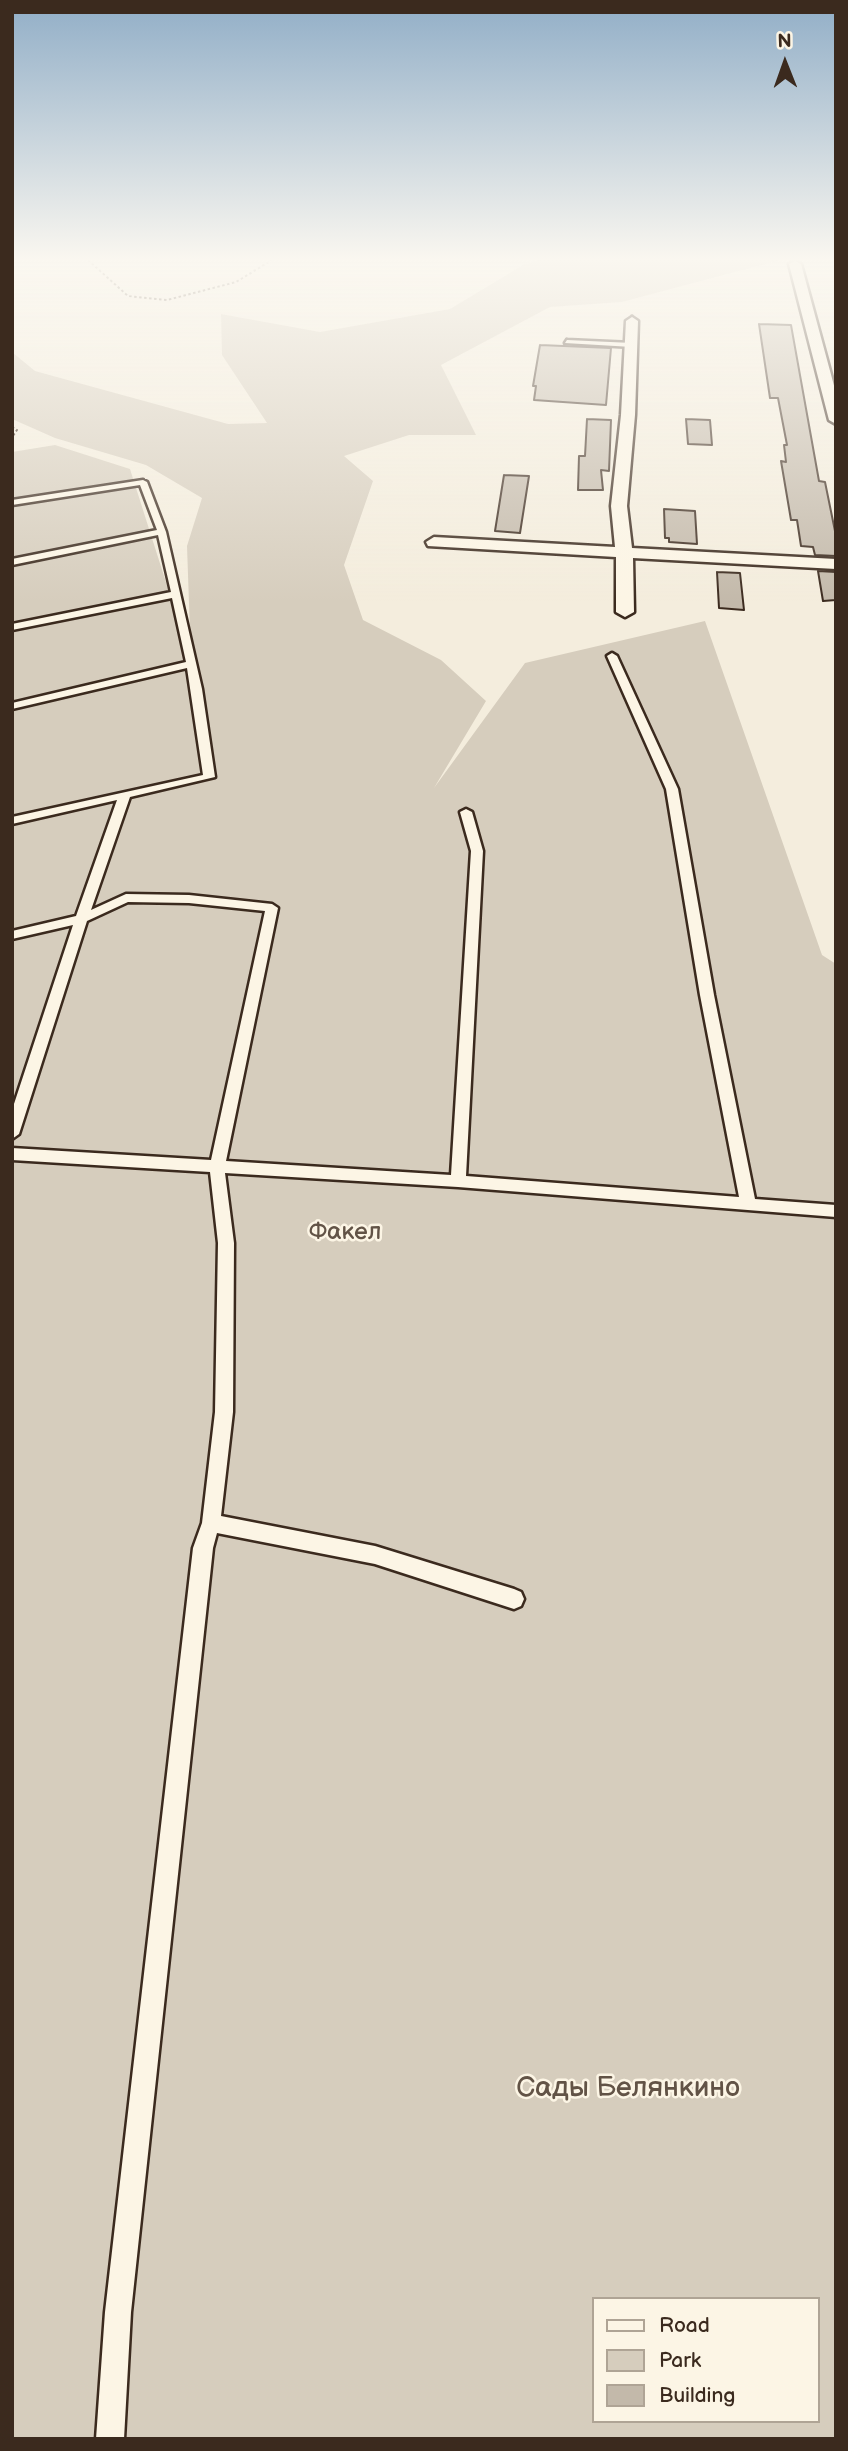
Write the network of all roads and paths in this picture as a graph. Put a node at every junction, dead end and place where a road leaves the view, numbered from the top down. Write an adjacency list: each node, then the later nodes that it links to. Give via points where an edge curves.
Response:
1 (630, 374): 9 (street, via 619,506)
2 (824, 374): 3 (street)
3 (836, 420)
4 (12, 427): 5 (path, via 17,430)
5 (12, 436)
6 (12, 503): 7 (lane, via 143,482)
7 (162, 532): 10 (lane); 12 (lane)
8 (435, 542): 9 (street)
9 (624, 552): 11 (street); 13 (street)
10 (12, 562)
11 (836, 564)
12 (176, 594): 14 (lane); 16 (lane)
13 (625, 612)
14 (12, 627)
15 (612, 656): 27 (lane, via 672,789)
16 (192, 664): 17 (lane); 18 (lane, via 209,777)
17 (12, 706)
18 (125, 796): 20 (lane); 21 (lane)
19 (466, 812): 26 (lane, via 477,851)
20 (12, 821)
21 (81, 919): 22 (lane); 23 (lane); 25 (lane, via 126,898 272,908)
22 (12, 935)
23 (12, 1134)
24 (12, 1154): 25 (lane)
25 (217, 1168): 26 (lane); 29 (lane, via 226,1243 224,1412)
26 (458, 1181): 27 (lane)
27 (748, 1204): 28 (lane)
28 (836, 1211)
29 (211, 1523): 30 (lane, via 375,1555); 31 (lane, via 203,1548 118,2312)
30 (514, 1599)
31 (110, 2439)

